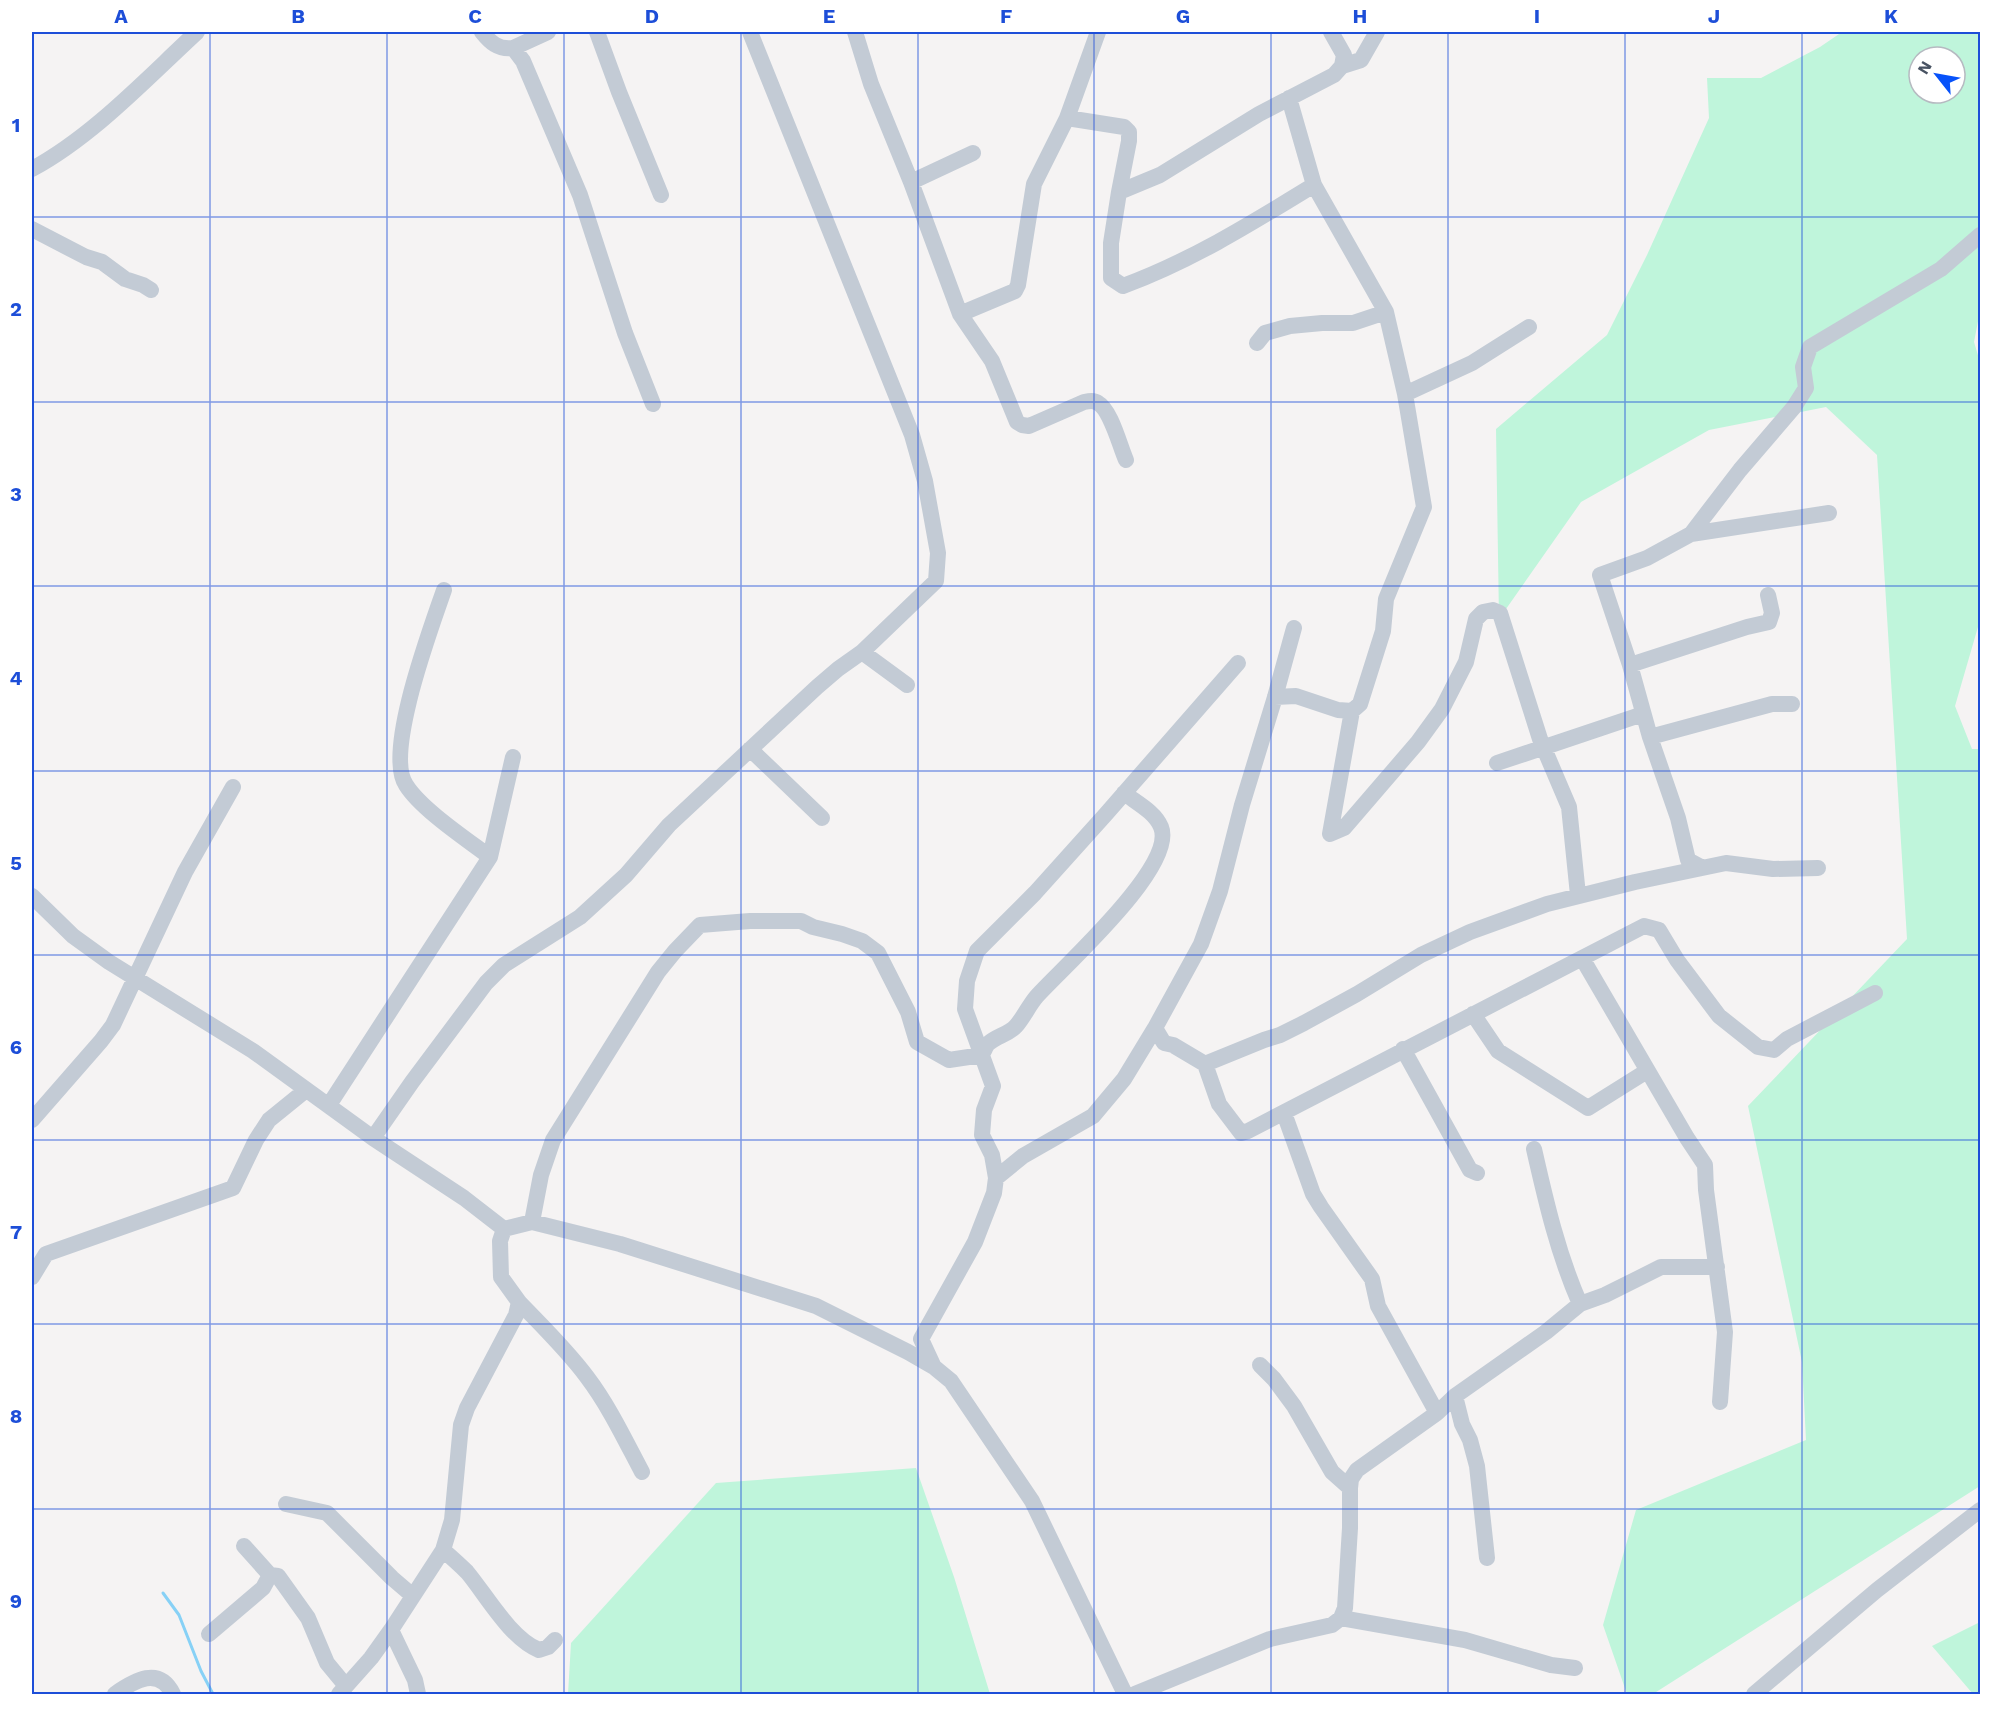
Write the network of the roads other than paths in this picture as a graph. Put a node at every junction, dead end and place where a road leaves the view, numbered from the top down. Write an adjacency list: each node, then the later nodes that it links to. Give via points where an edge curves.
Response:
1 (197, 32): 15 (street, via 96,123)
2 (482, 32): 10 (street, via 498,46)
3 (548, 32): 10 (street)
4 (597, 32): 19 (street)
5 (750, 32): 35 (street, via 912,435 925,481 938,553 936,580)
6 (855, 32): 16 (street, via 871,84)
7 (1098, 32): 13 (street)
8 (1331, 32): 11 (street, via 1344,55)
9 (1377, 32): 11 (street, via 1361,60)
10 (513, 48): 28 (street, via 523,61 580,195)
11 (1342, 66): 12 (street, via 1334,75)
12 (1289, 98): 17 (street); 18 (street, via 1160,175)
13 (1067, 118): 18 (street, via 1124,127 1129,132); 24 (street, via 1034,184 1015,291)
14 (973, 153): 16 (street)
15 (32, 169)
16 (911, 182): 24 (street)
17 (1314, 185): 18 (street, via 1224,240 1159,273 1123,285 1111,278 1111,243); 23 (street)
18 (1119, 192)
19 (661, 195)
20 (32, 229): 22 (street)
21 (1980, 235): 31 (street, via 1941,269 1810,347 1803,367 1806,388 1794,407)
22 (151, 290)
23 (1386, 312): 26 (street, via 1353,323 1290,326 1265,333); 27 (street)
24 (960, 314): 29 (street, via 992,361 1017,422 1029,426 1084,402 1098,403 1106,410)
25 (1529, 327): 27 (street, via 1472,363)
26 (1257, 343)
27 (1405, 394): 41 (street, via 1424,507 1386,599 1383,630 1360,704)
28 (652, 404)
29 (1126, 460)
30 (1829, 513): 31 (street)
31 (1691, 534): 37 (street, via 1647,558 1600,575)
32 (444, 590): 51 (street, via 401,737 399,766 404,784 416,798)
33 (1768, 595): 37 (street, via 1772,613 1769,622)
34 (1294, 627): 39 (street)
35 (862, 652): 38 (street); 45 (street)
36 (1238, 663): 49 (street)
37 (1629, 665): 42 (street)
38 (907, 685)
39 (1275, 697): 41 (street, via 1296,696); 60 (street, via 1201,944)
40 (1792, 704): 43 (street, via 1772,704)
41 (1352, 711): 44 (street, via 1330,834 1344,828 1442,709 1466,662 1476,620 1483,612 1500,613)
42 (1643, 714): 43 (street); 44 (street)
43 (1650, 737): 52 (street, via 1678,818 1688,861)
44 (1543, 746): 47 (street); 54 (street, via 1569,807)
45 (750, 749): 50 (street); 69 (street, via 580,917 504,965 486,983)
46 (513, 757): 51 (street)
47 (1497, 763)
48 (233, 787): 57 (street, via 176,890)
49 (1124, 793): 62 (street, via 977,951 967,981 965,1009); 62 (street, via 1155,816 1162,828 1163,842 1154,863 1128,900 1036,997 1015,1027 988,1043)
50 (822, 818)
51 (489, 857): 66 (street)
52 (1701, 867): 53 (street, via 1726,862 1773,869); 54 (street)
53 (1818, 868)
54 (1578, 895): 63 (street, via 1470,932 1421,955 1280,1035)
55 (32, 896): 57 (street, via 73,936)
56 (1582, 958): 58 (street, via 1644,926 1659,930 1719,1016 1758,1047 1773,1050); 59 (street); 64 (street)
57 (136, 979): 65 (street, via 253,1051); 68 (street, via 101,1041)
58 (1875, 993)
59 (1473, 1014): 61 (street); 64 (street, via 1498,1051 1588,1108)
60 (1155, 1028): 63 (street, via 1164,1043); 72 (street, via 1124,1079 1094,1116 1023,1156)
61 (1403, 1049): 67 (street); 71 (street, via 1470,1170)
62 (982, 1054): 72 (street, via 993,1086 984,1110 982,1135 992,1155); 73 (street, via 950,1060 917,1042 908,1012 878,953 862,941 801,921 700,925 658,972 553,1140)
63 (1204, 1064): 67 (street, via 1219,1104 1241,1133)
64 (1647, 1071): 75 (street, via 1705,1164)
65 (306, 1090): 66 (street); 76 (street, via 269,1120 233,1188 46,1254)
66 (329, 1105): 69 (street)
67 (1284, 1113): 83 (street, via 1313,1194 1372,1279 1378,1305)
68 (32, 1120)
69 (373, 1138): 74 (street)
70 (1534, 1149): 78 (street, via 1550,1219)
71 (1477, 1173)
72 (996, 1178): 80 (street, via 975,1242 921,1339)
73 (532, 1222): 74 (street); 80 (street, via 620,1244 816,1306)
74 (504, 1229): 77 (street, via 500,1241 501,1277)
75 (1718, 1267): 78 (street, via 1661,1267); 82 (street, via 1725,1332)
76 (32, 1277)
77 (519, 1302): 84 (street, via 589,1379); 89 (street, via 461,1425 452,1520)
78 (1580, 1304): 81 (street)
79 (1260, 1365): 85 (street, via 1294,1406 1332,1472)
80 (934, 1367): 102 (street, via 951,1381 1032,1500)
81 (1455, 1396): 83 (street); 90 (street, via 1477,1466)
82 (1720, 1402)
83 (1437, 1413): 85 (street, via 1357,1470)
84 (642, 1472)
85 (1350, 1488): 93 (street, via 1345,1608)
86 (286, 1504): 92 (street, via 327,1513)
87 (1980, 1510): 104 (street, via 1877,1590)
88 (244, 1546): 91 (street)
89 (443, 1550): 92 (street); 96 (street, via 532,1648 548,1647)
90 (1487, 1558)
91 (270, 1575): 95 (street, via 263,1588); 98 (street, via 278,1576 308,1618)
92 (413, 1596): 94 (street)
93 (1341, 1618): 97 (street, via 1465,1640 1551,1665); 103 (street, via 1332,1625 1270,1639)
94 (391, 1630): 98 (street); 101 (street)
95 (209, 1634)
96 (555, 1640)
97 (1575, 1668)
98 (343, 1690)
99 (115, 1695): 100 (street, via 148,1678 168,1685)
100 (173, 1695)
101 (418, 1695)
102 (1125, 1695)
103 (1135, 1695)
104 (1754, 1695)

